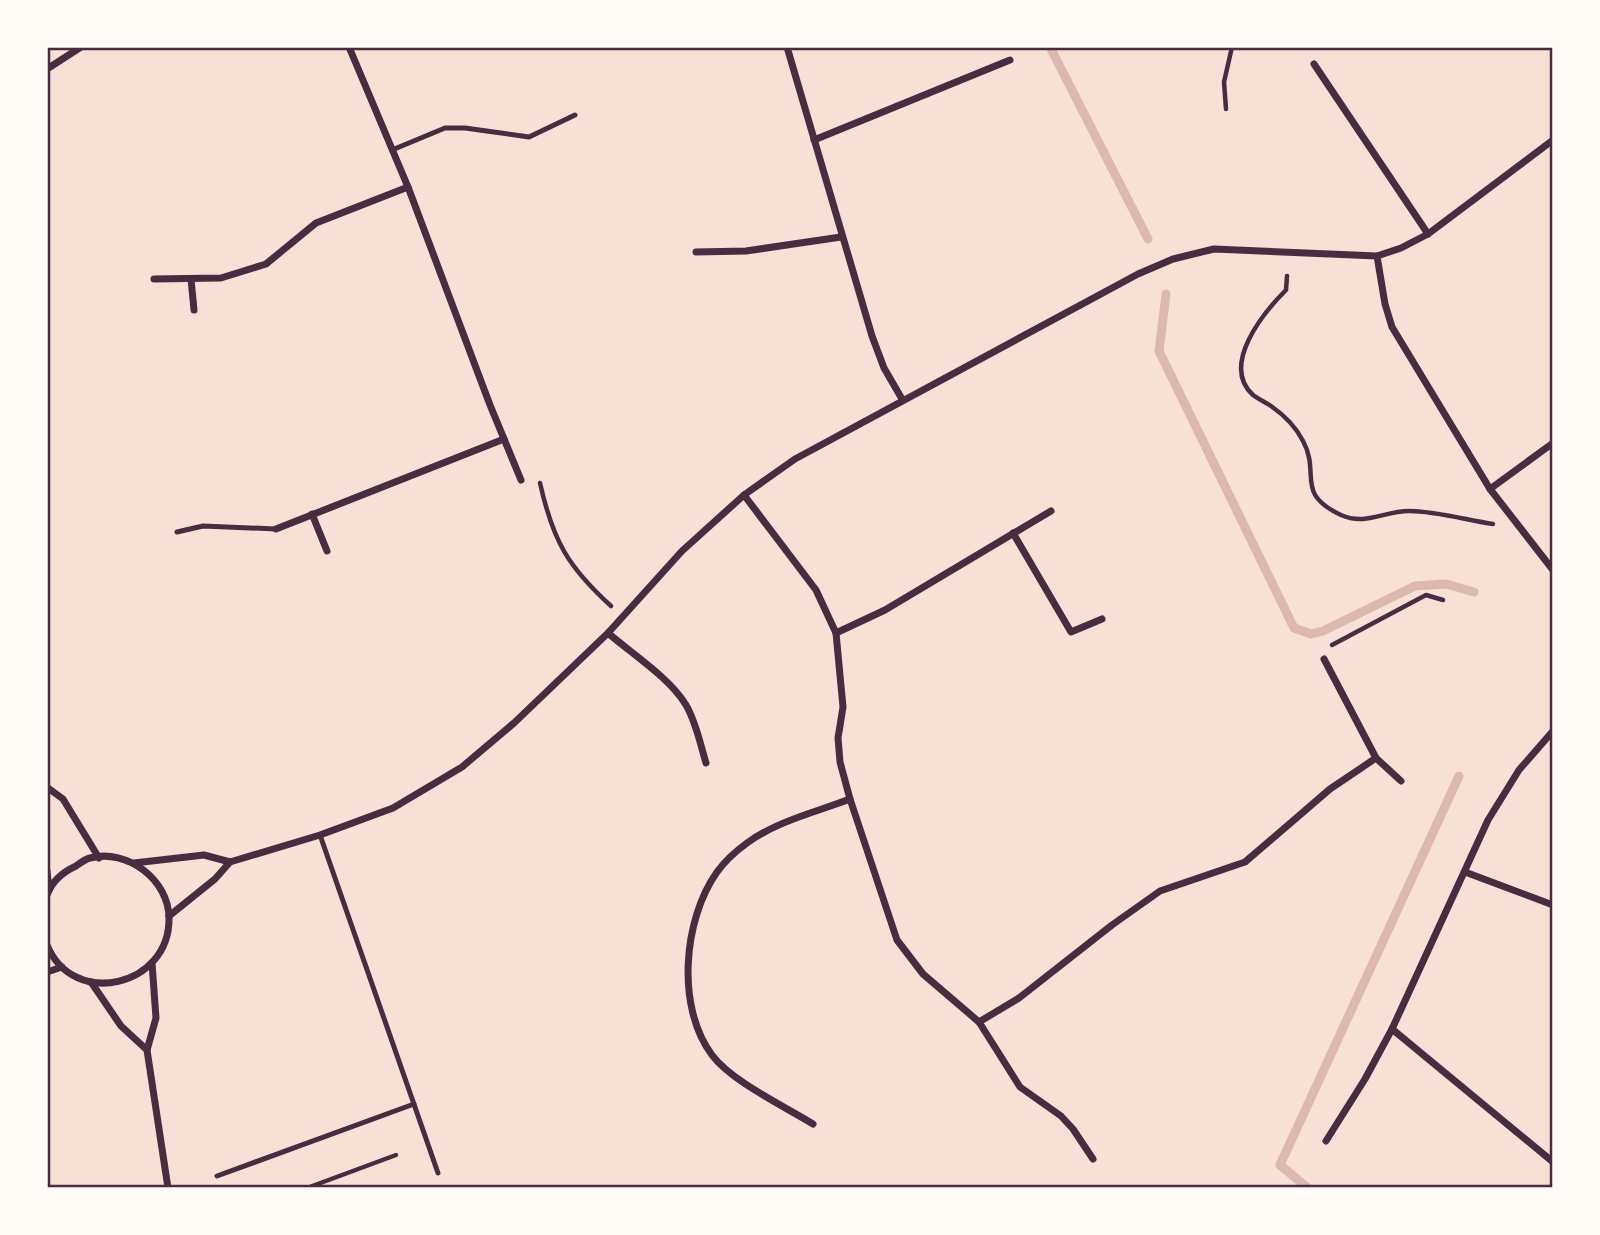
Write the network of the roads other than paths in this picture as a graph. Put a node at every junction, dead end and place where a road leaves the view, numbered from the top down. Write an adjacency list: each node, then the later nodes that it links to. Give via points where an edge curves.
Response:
1 (81, 47): 6 (street)
2 (349, 47): 10 (street)
3 (787, 47): 8 (street)
4 (1010, 60): 8 (street)
5 (1314, 64): 12 (street)
6 (47, 69)
7 (575, 115): 10 (lane, via 529,137 444,128)
8 (814, 140): 13 (street)
9 (1553, 140): 12 (street)
10 (391, 150): 11 (street)
11 (408, 187): 17 (street, via 316,223 266,264 220,278); 20 (street)
12 (1428, 234): 15 (street)
13 (841, 237): 14 (street, via 746,251); 19 (street, via 872,337)
14 (696, 252)
15 (1377, 256): 19 (street, via 1214,249 1173,259); 23 (street, via 1392,327)
16 (154, 279): 17 (street)
17 (191, 279): 18 (street)
18 (194, 310)
19 (902, 399): 24 (street, via 795,459)
20 (504, 439): 22 (street); 26 (street)
21 (1553, 443): 23 (street)
22 (521, 480)
23 (1490, 489): 31 (street)
24 (744, 495): 33 (street, via 816,590); 34 (street, via 682,551)
25 (1051, 511): 29 (street)
26 (312, 514): 27 (street); 30 (street)
27 (276, 529): 28 (lane, via 203,526)
28 (177, 532)
29 (1013, 533): 32 (street, via 1071,632); 33 (street, via 885,610)
30 (327, 551)
31 (1553, 570)
32 (1102, 619)
33 (836, 633): 41 (street, via 844,707 839,750)
34 (608, 634): 38 (street, via 685,703); 42 (street, via 461,767 393,808)
35 (1324, 659): 37 (street)
36 (1553, 731): 47 (street, via 1518,769)
37 (1376, 758): 39 (street); 56 (street, via 1330,789 1245,862 1160,891)
38 (706, 763)
39 (1401, 781)
40 (48, 788): 43 (street, via 63,799)
41 (850, 799): 56 (street, via 897,940 923,974); 60 (street, via 776,826 733,855 716,873 701,902 687,970 689,1001 712,1055 730,1073)
42 (320, 835): 44 (street); 59 (lane)
43 (99, 858): 45 (street); 48 (street, via 63,872)
44 (230, 862): 45 (street, via 204,855); 50 (street)
45 (134, 863): 50 (street, via 152,876 164,895)
46 (47, 871): 48 (street)
47 (1465, 872): 49 (street); 57 (street)
48 (48, 892)
49 (1553, 905)
50 (169, 916): 52 (street, via 167,938)
51 (47, 944): 53 (street)
52 (152, 963): 55 (street, via 124,981); 58 (street, via 156,1017)
53 (62, 967): 54 (street); 55 (street)
54 (47, 972)
55 (91, 982): 58 (street, via 121,1026)
56 (979, 1023): 62 (street, via 1020,1087 1061,1116)
57 (1392, 1028): 61 (street); 63 (street)
58 (147, 1050): 66 (street)
59 (414, 1104): 64 (lane); 65 (lane)
60 (813, 1124)
61 (1326, 1141)
62 (1093, 1159)
63 (1553, 1162)
64 (438, 1173)
65 (217, 1176)
66 (168, 1188)

